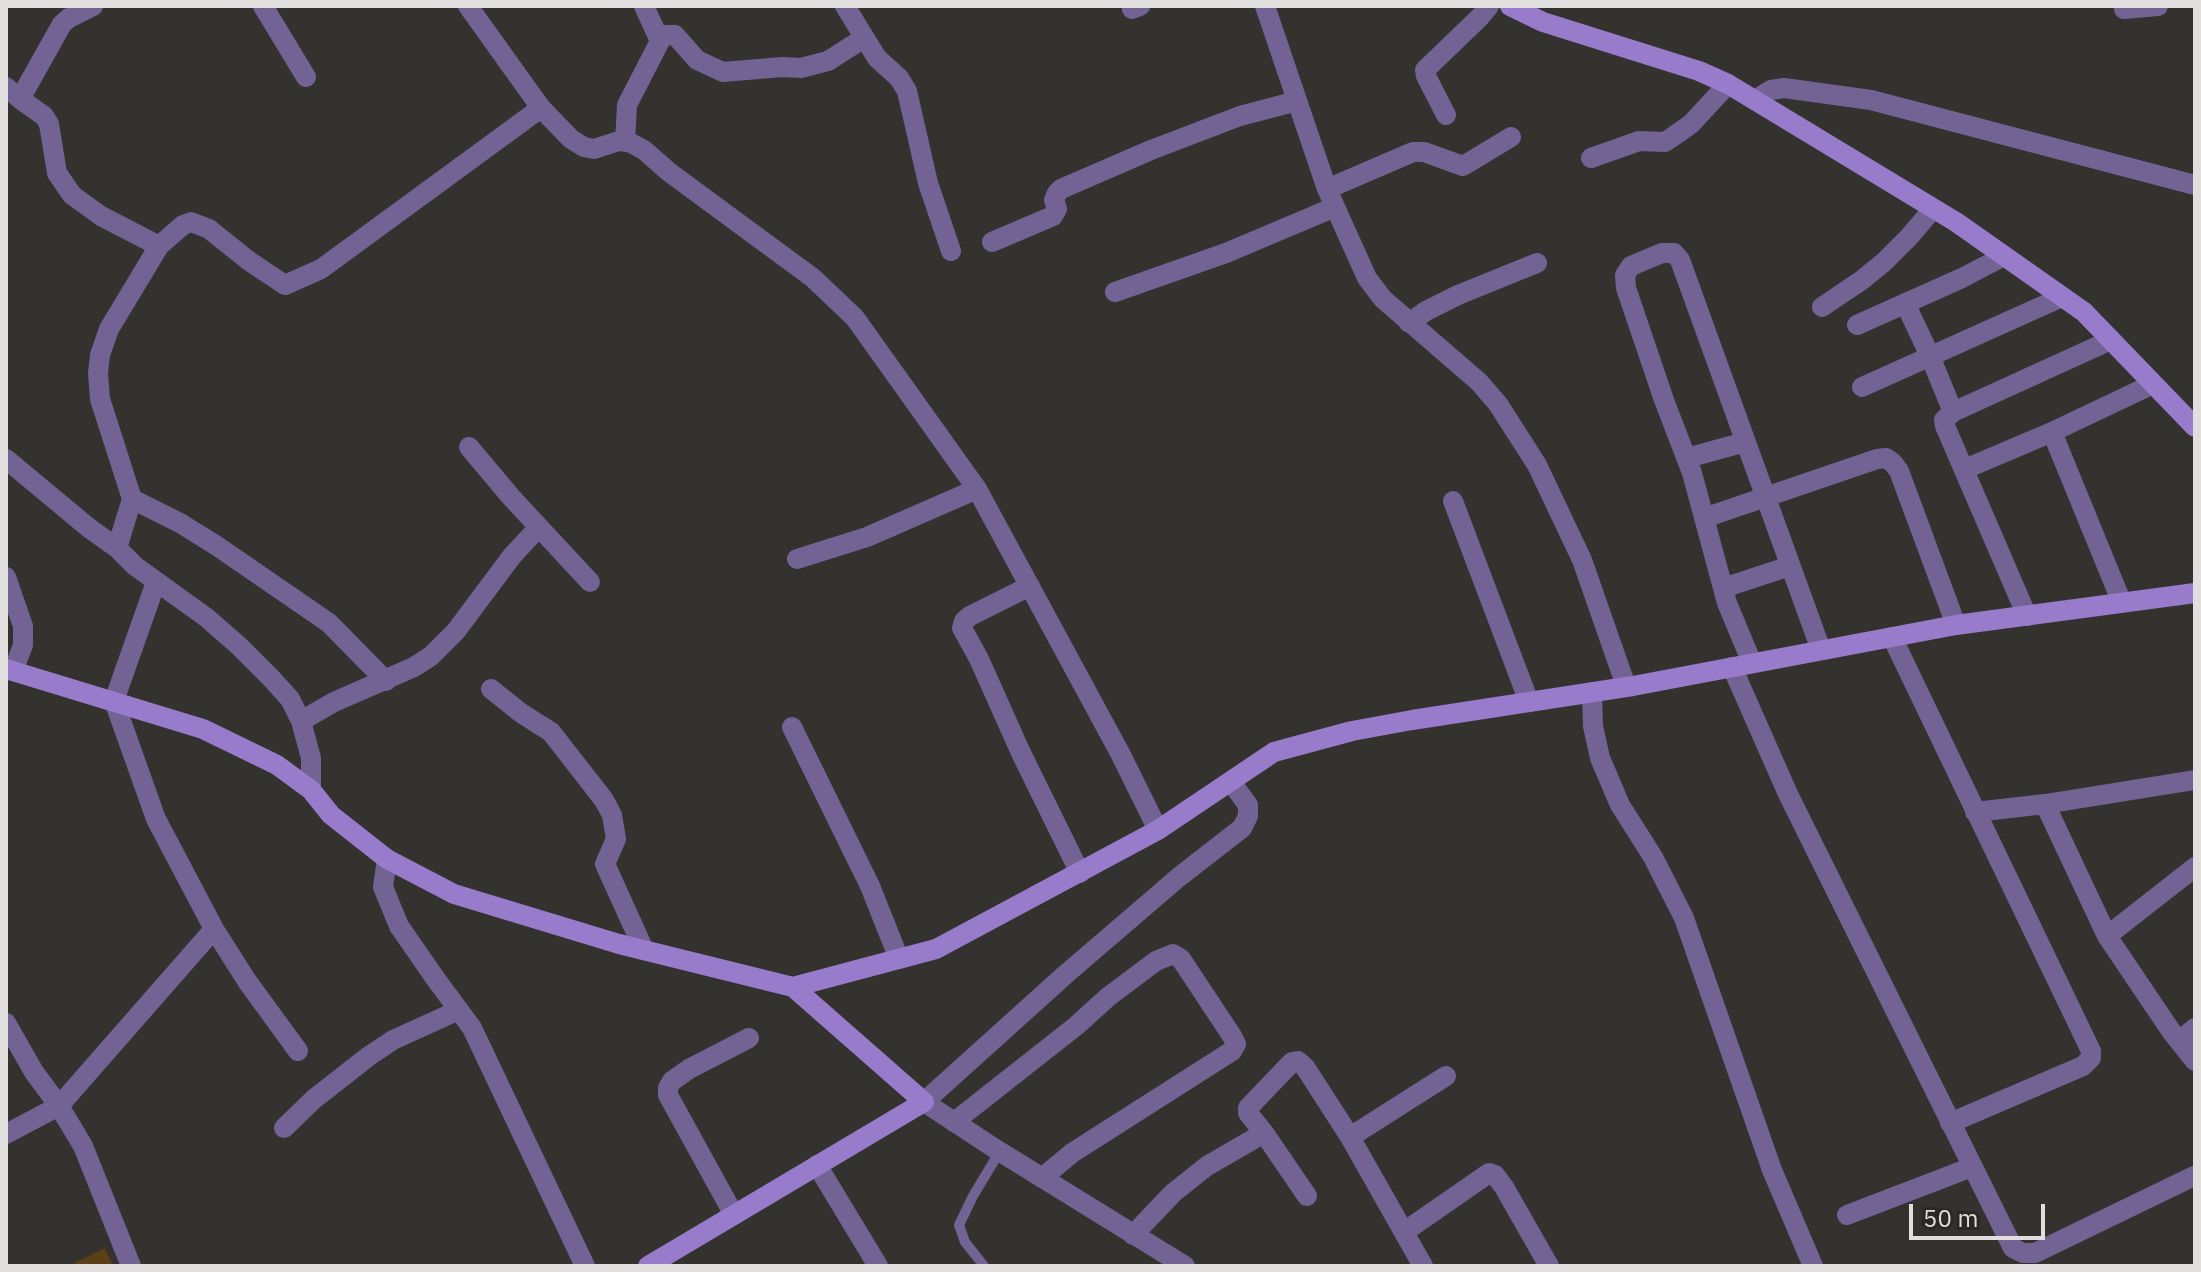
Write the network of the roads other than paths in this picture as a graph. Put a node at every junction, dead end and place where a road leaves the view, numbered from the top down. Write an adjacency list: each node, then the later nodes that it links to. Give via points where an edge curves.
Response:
1 (93, 6): 15 (street, via 62,24)
2 (263, 6): 13 (street)
3 (468, 6): 18 (street)
4 (644, 6): 12 (street)
5 (845, 6): 11 (street)
6 (1265, 6): 17 (street)
7 (1489, 6): 19 (street, via 1425,70)
8 (1510, 6): 14 (street)
9 (2158, 6): 10 (street)
10 (2124, 9)
11 (864, 38): 12 (street, via 828,61 801,68 723,72 697,60 675,35); 28 (street, via 907,91 928,183)
12 (660, 41): 21 (street, via 627,105)
13 (306, 77)
14 (1728, 84): 16 (street); 22 (street, via 1691,124 1665,142 1639,141)
15 (13, 93): 27 (street, via 49,124 57,173 72,195)
16 (1755, 100): 23 (street, via 1784,88 1871,100); 25 (street)
17 (1297, 101): 24 (street); 26 (street, via 1240,116 1061,189 1053,216)
18 (541, 108): 21 (street, via 584,147); 27 (street, via 321,269 285,285 209,229 191,222)
19 (1446, 115)
20 (1511, 137): 24 (street, via 1463,166 1413,152)
21 (625, 142): 49 (street, via 644,150 813,278 855,318)
22 (1591, 158)
23 (2195, 185)
24 (1331, 198): 31 (street, via 1226,253); 35 (street, via 1367,278)
25 (1933, 209): 29 (street); 34 (street, via 1884,262)
26 (992, 242)
27 (159, 246): 51 (street, via 109,329 98,373 100,399)
28 (951, 251)
29 (2004, 256): 32 (street); 33 (street)
30 (1537, 263): 35 (street, via 1458,295)
31 (1115, 292)
32 (2062, 297): 37 (street); 38 (street)
33 (1905, 303): 36 (street); 38 (street)
34 (1822, 307)
35 (1409, 323): 73 (street, via 1489,393 1537,465 1582,560)
36 (1857, 325)
37 (2111, 340): 39 (street); 41 (street)
38 (1930, 356): 40 (street); 41 (street)
39 (2153, 384): 42 (street); 43 (street)
40 (1862, 387)
41 (1953, 412): 48 (street, via 1945,426)
42 (2195, 427)
43 (2052, 432): 48 (street); 64 (street)
44 (1745, 442): 46 (street); 46 (street, via 1680,260 1674,253 1662,253 1631,266 1626,288); 50 (street)
45 (469, 447): 54 (street)
46 (1687, 458): 53 (street)
47 (6, 459): 55 (street)
48 (1965, 469): 65 (street)
49 (977, 489): 56 (street, via 867,537); 61 (street)
50 (1764, 496): 53 (street); 57 (street); 66 (street, via 1886,458 1899,471)
51 (132, 499): 55 (street); 72 (street, via 217,546 329,623)
52 (1453, 501): 76 (street)
53 (1704, 518): 62 (street)
54 (539, 527): 60 (street); 72 (street, via 456,631 431,656)
55 (117, 548): 59 (street)
56 (797, 559)
57 (1790, 566): 62 (street); 68 (street)
58 (6, 577): 71 (street, via 23,626 23,645)
59 (156, 582): 75 (street); 78 (street, via 239,646 290,699)
60 (590, 582)
61 (1030, 586): 85 (street); 88 (street, via 970,616 962,628)
62 (1723, 588): 69 (street)
63 (2195, 593): 64 (street)
64 (2122, 603): 65 (street)
65 (2027, 616): 66 (street)
66 (1956, 625): 67 (street)
67 (1892, 637): 68 (street); 84 (street)
68 (1821, 650): 69 (street)
69 (1752, 663): 70 (street)
70 (1732, 667): 73 (street); 104 (street, via 1788,794)
71 (10, 670): 75 (street)
72 (386, 681): 78 (street)
73 (1626, 686): 77 (street)
74 (491, 689): 91 (street, via 551,732 604,800 616,839 605,864)
75 (114, 701): 81 (street, via 203,729 277,765); 89 (street, via 156,819)
76 (1529, 702): 77 (street); 82 (street, via 1352,731 1274,752)
77 (1593, 710): 127 (street, via 1600,758 1620,805 1684,918 1772,1170)
78 (301, 721): 81 (street, via 311,758)
79 (792, 727): 92 (street, via 870,886)
80 (2195, 780): 83 (street)
81 (311, 790): 86 (street, via 331,815)
82 (1240, 794): 85 (street); 101 (street, via 1248,816 1242,828 1066,974)
83 (2045, 804): 84 (street); 90 (street)
84 (1975, 812): 104 (street, via 2091,1058)
85 (1158, 830): 88 (street)
86 (387, 859): 91 (street, via 454,894); 94 (street, via 383,887 399,926)
87 (2195, 867): 90 (street)
88 (1080, 873): 92 (street, via 936,949)
89 (214, 929): 98 (street); 102 (street)
90 (2107, 936): 96 (street)
91 (644, 950): 93 (street)
92 (899, 959): 93 (street)
93 (793, 987): 101 (street)
94 (459, 1010): 105 (street, via 369,1056); 120 (street)
95 (6, 1023): 102 (street)
96 (2187, 1034): 99 (street)
97 (749, 1038): 115 (street, via 689,1069 668,1088)
98 (298, 1051)
99 (2195, 1061)
100 (1446, 1076): 108 (street)
101 (924, 1102): 103 (street); 110 (street)
102 (59, 1106): 107 (street); 119 (street, via 83,1146)
103 (954, 1122): 109 (street); 113 (street, via 1156,961 1173,954 1181,959 1232,1036 1232,1051 1072,1153)
104 (1950, 1123): 111 (street)
105 (284, 1128)
106 (1264, 1133): 108 (street, via 1248,1108 1298,1061); 114 (street); 118 (street, via 1207,1166)
107 (6, 1134)
108 (1350, 1137): 117 (street)
109 (1000, 1151): 113 (street); 123 (lane, via 959,1225)
110 (817, 1165): 115 (street); 122 (street)
111 (1972, 1167): 112 (street, via 2007,1238 2023,1253 2035,1253); 116 (street)
112 (2194, 1176)
113 (1042, 1178): 118 (street)
114 (1307, 1196)
115 (734, 1215): 121 (street)
116 (1847, 1215)
117 (1404, 1232): 125 (street); 126 (street, via 1489,1173 1504,1187)
118 (1133, 1235): 124 (street)
119 (131, 1266)
120 (585, 1266)
121 (648, 1266)
122 (878, 1266)
123 (984, 1266)
124 (1185, 1266)
125 (1423, 1266)
126 (1549, 1266)
127 (1813, 1266)

